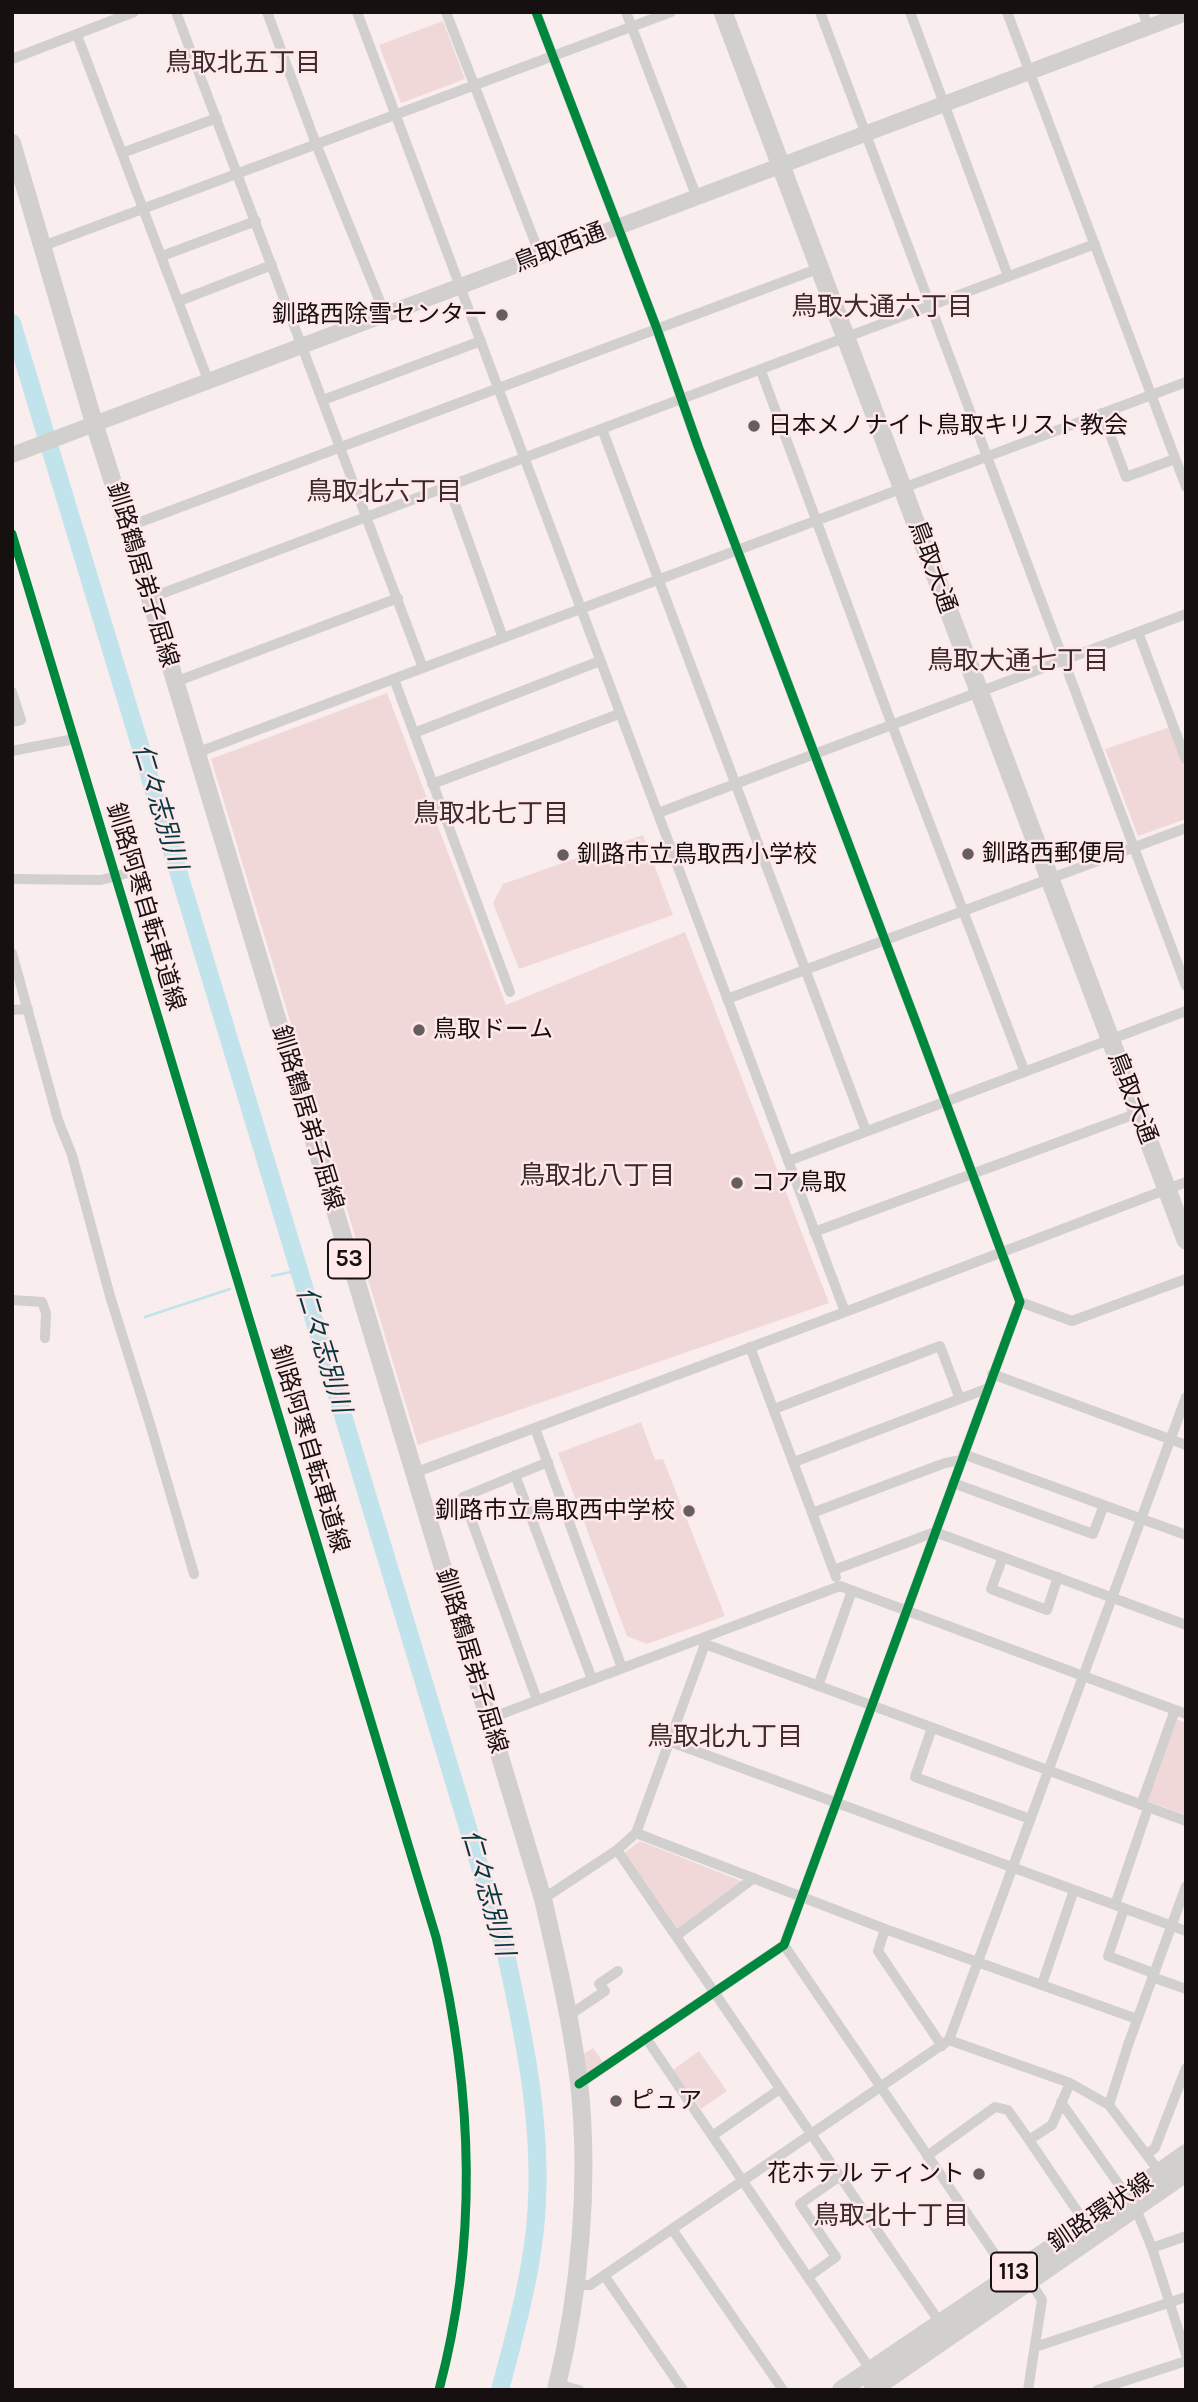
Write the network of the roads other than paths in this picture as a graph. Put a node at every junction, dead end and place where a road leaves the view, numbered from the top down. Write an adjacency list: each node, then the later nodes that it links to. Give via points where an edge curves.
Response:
1 (134, 12): 16 (street)
2 (176, 12): 23 (street)
3 (267, 12): 26 (street)
4 (356, 12): 22 (street)
5 (446, 12): 20 (street)
6 (536, 12): 17 (street)
7 (626, 12): 15 (street)
8 (671, 12): 15 (street)
9 (723, 12): 28 (highway, 鳥取大通)
10 (820, 12): 24 (street)
11 (910, 12): 21 (street)
12 (1007, 12): 19 (street)
13 (1186, 13): 14 (street, 鳥取西通)
14 (1145, 20): 19 (street, 鳥取西通)
15 (632, 26): 17 (street); 30 (street)
16 (77, 35): 18 (street); 27 (street)
17 (552, 55): 20 (street); 33 (street)
18 (12, 60)
19 (1030, 72): 21 (street, 鳥取西通); 34 (street)
20 (473, 85): 22 (street); 36 (street)
21 (945, 104): 24 (street, 鳥取西通); 40 (street)
22 (395, 114): 26 (street); 41 (street)
23 (217, 118): 27 (street); 29 (street)
24 (865, 133): 28 (street, 鳥取西通); 43 (street)
25 (12, 143): 35 (main road, 釧路鶴居弟子屈線 / 53)
26 (316, 144): 29 (street); 44 (street)
27 (121, 153): 31 (street)
28 (781, 166): 30 (street, 鳥取西通); 39 (highway, 鳥取大通)
29 (237, 173): 31 (street); 32 (street)
30 (697, 198): 33 (street, 鳥取西通)
31 (144, 209): 35 (street); 37 (street)
32 (256, 221): 37 (street); 38 (street)
33 (618, 226): 36 (street, 鳥取西通); 45 (street)
34 (1095, 244): 40 (street); 53 (street)
35 (43, 246): 57 (main road, 釧路鶴居弟子屈線 / 53)
36 (540, 255): 41 (street, 鳥取西通)
37 (162, 256): 42 (street)
38 (272, 265): 42 (street); 48 (street)
39 (820, 268): 45 (street); 46 (highway, 鳥取大通)
40 (1008, 276): 43 (street)
41 (460, 286): 44 (street, 鳥取西通); 47 (street)
42 (178, 300): 50 (street)
43 (929, 306): 46 (street); 61 (street)
44 (385, 314): 48 (street, 鳥取西通)
45 (657, 329): 52 (street); 55 (street)
46 (846, 338): 49 (street); 66 (highway, 鳥取大通)
47 (481, 341): 52 (street); 54 (street)
48 (303, 345): 50 (street, 鳥取西通); 54 (street)
49 (761, 371): 55 (street); 68 (street)
50 (208, 380): 57 (street, 鳥取西通)
51 (1186, 382): 53 (street)
52 (497, 387): 59 (street); 62 (street)
53 (1151, 395): 56 (street); 63 (street)
54 (323, 400): 59 (street)
55 (681, 400): 58 (street); 70 (street)
56 (1102, 413): 61 (street); 63 (street, via 1126,477)
57 (90, 425): 60 (street, 鳥取西通); 69 (main road, 釧路鶴居弟子屈線 / 53)
58 (602, 429): 62 (street); 71 (street)
59 (340, 446): 67 (street); 69 (street)
60 (15, 454)
61 (987, 456): 66 (street); 78 (street)
62 (524, 458): 64 (street); 74 (street)
63 (1175, 459): 65 (street)
64 (449, 487): 67 (street); 77 (street)
65 (1186, 487)
66 (902, 488): 68 (street); 84 (highway, 鳥取大通)
67 (367, 517): 72 (street); 73 (street)
68 (818, 521): 70 (street); 87 (street)
69 (127, 527): 72 (main road, 釧路鶴居弟子屈線 / 53)
70 (738, 551): 71 (street); 92 (street)
71 (659, 581): 74 (street); 95 (street)
72 (150, 598): 82 (main road, 釧路鶴居弟子屈線 / 53)
73 (398, 598): 80 (street); 82 (street)
74 (581, 609): 77 (street); 79 (street)
75 (1186, 614): 76 (street)
76 (1138, 632): 78 (street); 93 (street)
77 (503, 638): 80 (street)
78 (1063, 660): 84 (street); 98 (street)
79 (600, 661): 85 (street); 88 (street)
80 (424, 668): 81 (street)
81 (394, 679): 88 (street); 91 (street)
82 (175, 682): 91 (main road, 釧路鶴居弟子屈線 / 53)
83 (12, 692): 86 (street, via 21,720)
84 (979, 693): 87 (street); 100 (highway, 鳥取大通)
85 (619, 714): 94 (street); 96 (street)
86 (12, 722)
87 (892, 725): 92 (street); 102 (street)
88 (414, 733): 94 (street)
89 (74, 739): 90 (street)
90 (12, 751)
91 (196, 753): 142 (main road, 釧路鶴居弟子屈線 / 53)
92 (815, 754): 95 (street); 103 (street)
93 (1186, 760)
94 (432, 784): 108 (street)
95 (737, 784): 96 (street); 105 (street)
96 (658, 813): 109 (street)
97 (1186, 828): 98 (street)
98 (1135, 847): 100 (street); 107 (street)
99 (136, 871): 101 (street, via 101,880)
100 (1050, 878): 102 (street); 113 (highway, 鳥取大通)
101 (12, 879)
102 (964, 911): 103 (street); 114 (street)
103 (884, 942): 105 (street); 115 (street)
104 (12, 953): 106 (street)
105 (806, 971): 109 (street); 117 (street)
106 (15, 972): 111 (street)
107 (1186, 986)
108 (510, 992)
109 (727, 999): 118 (street)
110 (12, 1010): 111 (street)
111 (28, 1010): 152 (street)
112 (1186, 1011): 113 (street)
113 (1109, 1040): 114 (street); 116 (highway, 鳥取大通)
114 (1024, 1070): 115 (street)
115 (945, 1102): 117 (street); 119 (street)
116 (1138, 1112): 119 (street); 121 (highway, 鳥取大通)
117 (866, 1131): 118 (street)
118 (788, 1161): 122 (street)
119 (972, 1173): 122 (street); 124 (street)
120 (1186, 1182): 121 (street)
121 (1167, 1189): 123 (highway, 鳥取大通); 124 (street)
122 (814, 1232): 128 (street)
123 (1186, 1240)
124 (1001, 1252): 127 (street); 128 (street)
125 (1186, 1279): 127 (street, via 1072,1321)
126 (12, 1300): 129 (street, via 41,1302 46,1312)
127 (1020, 1302): 131 (street)
128 (845, 1312): 130 (street)
129 (45, 1338)
130 (750, 1348): 135 (street); 136 (street)
131 (992, 1374): 132 (street); 137 (street)
132 (986, 1389): 134 (street); 139 (street)
133 (1186, 1397): 137 (street)
134 (960, 1399): 135 (street, via 940,1346); 141 (street)
135 (774, 1409): 141 (street)
136 (535, 1428): 140 (street); 142 (street)
137 (1170, 1440): 138 (street); 147 (street)
138 (1186, 1446)
139 (962, 1457): 144 (street); 145 (street); 146 (street)
140 (548, 1462): 143 (street); 160 (street)
141 (794, 1462): 146 (street)
142 (414, 1473): 167 (main road, 釧路鶴居弟子屈線 / 53)
143 (515, 1475): 162 (street); 164 (street, via 463,1497)
144 (953, 1483): 145 (street, via 1093,1534); 148 (street)
145 (1104, 1505): 147 (street)
146 (812, 1513): 151 (street)
147 (1142, 1519): 149 (street); 156 (street)
148 (935, 1532): 150 (street); 151 (street); 157 (street)
149 (1186, 1535)
150 (1003, 1557): 153 (street); 153 (street, via 991,1589 1002,1594 1047,1610)
151 (834, 1570): 154 (street)
152 (194, 1574)
153 (1058, 1577): 156 (street)
154 (840, 1586): 155 (street); 159 (street)
155 (852, 1591): 157 (street); 163 (street)
156 (1112, 1597): 158 (street); 161 (street)
157 (906, 1611): 161 (street); 165 (street)
158 (1186, 1624)
159 (703, 1640): 160 (street); 163 (street); 169 (street)
160 (622, 1668): 162 (street)
161 (1083, 1676): 166 (street); 170 (street)
162 (592, 1679): 164 (street)
163 (818, 1686): 165 (street)
164 (537, 1700): 167 (street)
165 (871, 1705): 168 (street); 171 (street)
166 (1180, 1712): 172 (street)
167 (488, 1719): 182 (main road, 釧路鶴居弟子屈線 / 53)
168 (932, 1728): 170 (street); 173 (street, via 915,1777)
169 (671, 1742): 171 (street); 175 (street)
170 (1047, 1771): 172 (street); 173 (street)
171 (836, 1801): 177 (street); 181 (street)
172 (1145, 1807): 174 (street); 183 (street)
173 (1030, 1819): 177 (street)
174 (1186, 1822)
175 (636, 1833): 176 (street); 178 (street)
176 (617, 1850): 182 (street); 187 (street)
177 (1013, 1868): 180 (street); 189 (street)
178 (754, 1878): 181 (street); 187 (street)
179 (1186, 1886): 184 (street)
180 (1074, 1890): 183 (street); 192 (street)
181 (801, 1896): 185 (street); 188 (street)
182 (543, 1899): 195 (main road, 釧路鶴居弟子屈線 / 53)
183 (1120, 1907): 184 (street); 191 (street, via 1108,1955)
184 (1171, 1926): 186 (street); 191 (street)
185 (885, 1929): 189 (street); 198 (street, via 878,1951)
186 (1186, 1931)
187 (676, 1936): 194 (street)
188 (784, 1945): 194 (street); 202 (street)
189 (979, 1961): 192 (street); 198 (street)
190 (618, 1971): 195 (street, via 599,1984 605,1992)
191 (1153, 1975): 193 (street); 196 (street)
192 (1042, 1984): 196 (street)
193 (1186, 1989)
194 (714, 1992): 197 (street); 203 (street)
195 (568, 2016): 201 (main road, 釧路鶴居弟子屈線 / 53)
196 (1137, 2019): 205 (street)
197 (646, 2038): 201 (street); 207 (street)
198 (946, 2043): 200 (street); 202 (street)
199 (1186, 2068): 210 (street, via 1155,2148)
200 (1070, 2083): 204 (street); 205 (street)
201 (579, 2084): 225 (main road, 釧路鶴居弟子屈線 / 53, via 583,2152)
202 (881, 2088): 206 (street); 211 (street)
203 (780, 2089): 206 (street); 207 (street)
204 (1061, 2102): 208 (street, via 1052,2124); 216 (street)
205 (1109, 2105): 210 (street)
206 (811, 2134): 213 (street); 215 (street)
207 (712, 2136): 215 (street)
208 (1028, 2140): 211 (street, via 1009,2110 995,2108); 217 (street)
209 (1186, 2153): 214 (main road, 釧路環状線 / 113)
210 (1147, 2154): 214 (street)
211 (927, 2155): 222 (street)
212 (1186, 2173): 214 (main road, 釧路環状線 / 113)
213 (840, 2176): 223 (street, via 800,2204 836,2257); 228 (street)
214 (1164, 2179): 216 (main road, 釧路環状線 / 113)
215 (742, 2180): 218 (street); 223 (street)
216 (1131, 2202): 217 (main road, 釧路環状線 / 113); 220 (street); 224 (main road, 釧路環状線 / 113)
217 (1086, 2224): 222 (main road, 釧路環状線 / 113)
218 (672, 2229): 221 (street); 236 (street)
219 (1186, 2236): 220 (street)
220 (1152, 2248): 227 (street)
221 (604, 2275): 225 (street, via 590,2285); 235 (street)
222 (1009, 2275): 228 (main road, 釧路環状線 / 113)
223 (808, 2277): 232 (street)
224 (1030, 2281): 228 (main road, 釧路環状線 / 113); 229 (street, via 1042,2300)
225 (576, 2285): 233 (main road, 釧路鶴居弟子屈線 / 53)
226 (1186, 2297): 227 (street)
227 (1169, 2302): 229 (street); 230 (street)
228 (945, 2330): 232 (main road, 釧路環状線 / 113); 238 (main road, 釧路環状線 / 113)
229 (1035, 2347): 239 (street)
230 (1186, 2354)
231 (1186, 2361): 240 (street)
232 (870, 2370): 237 (main road, 釧路環状線 / 113)
233 (557, 2387): 234 (street)
234 (579, 2390)
235 (682, 2390)
236 (783, 2390)
237 (841, 2390)
238 (872, 2390)
239 (1028, 2390)
240 (1097, 2390)

